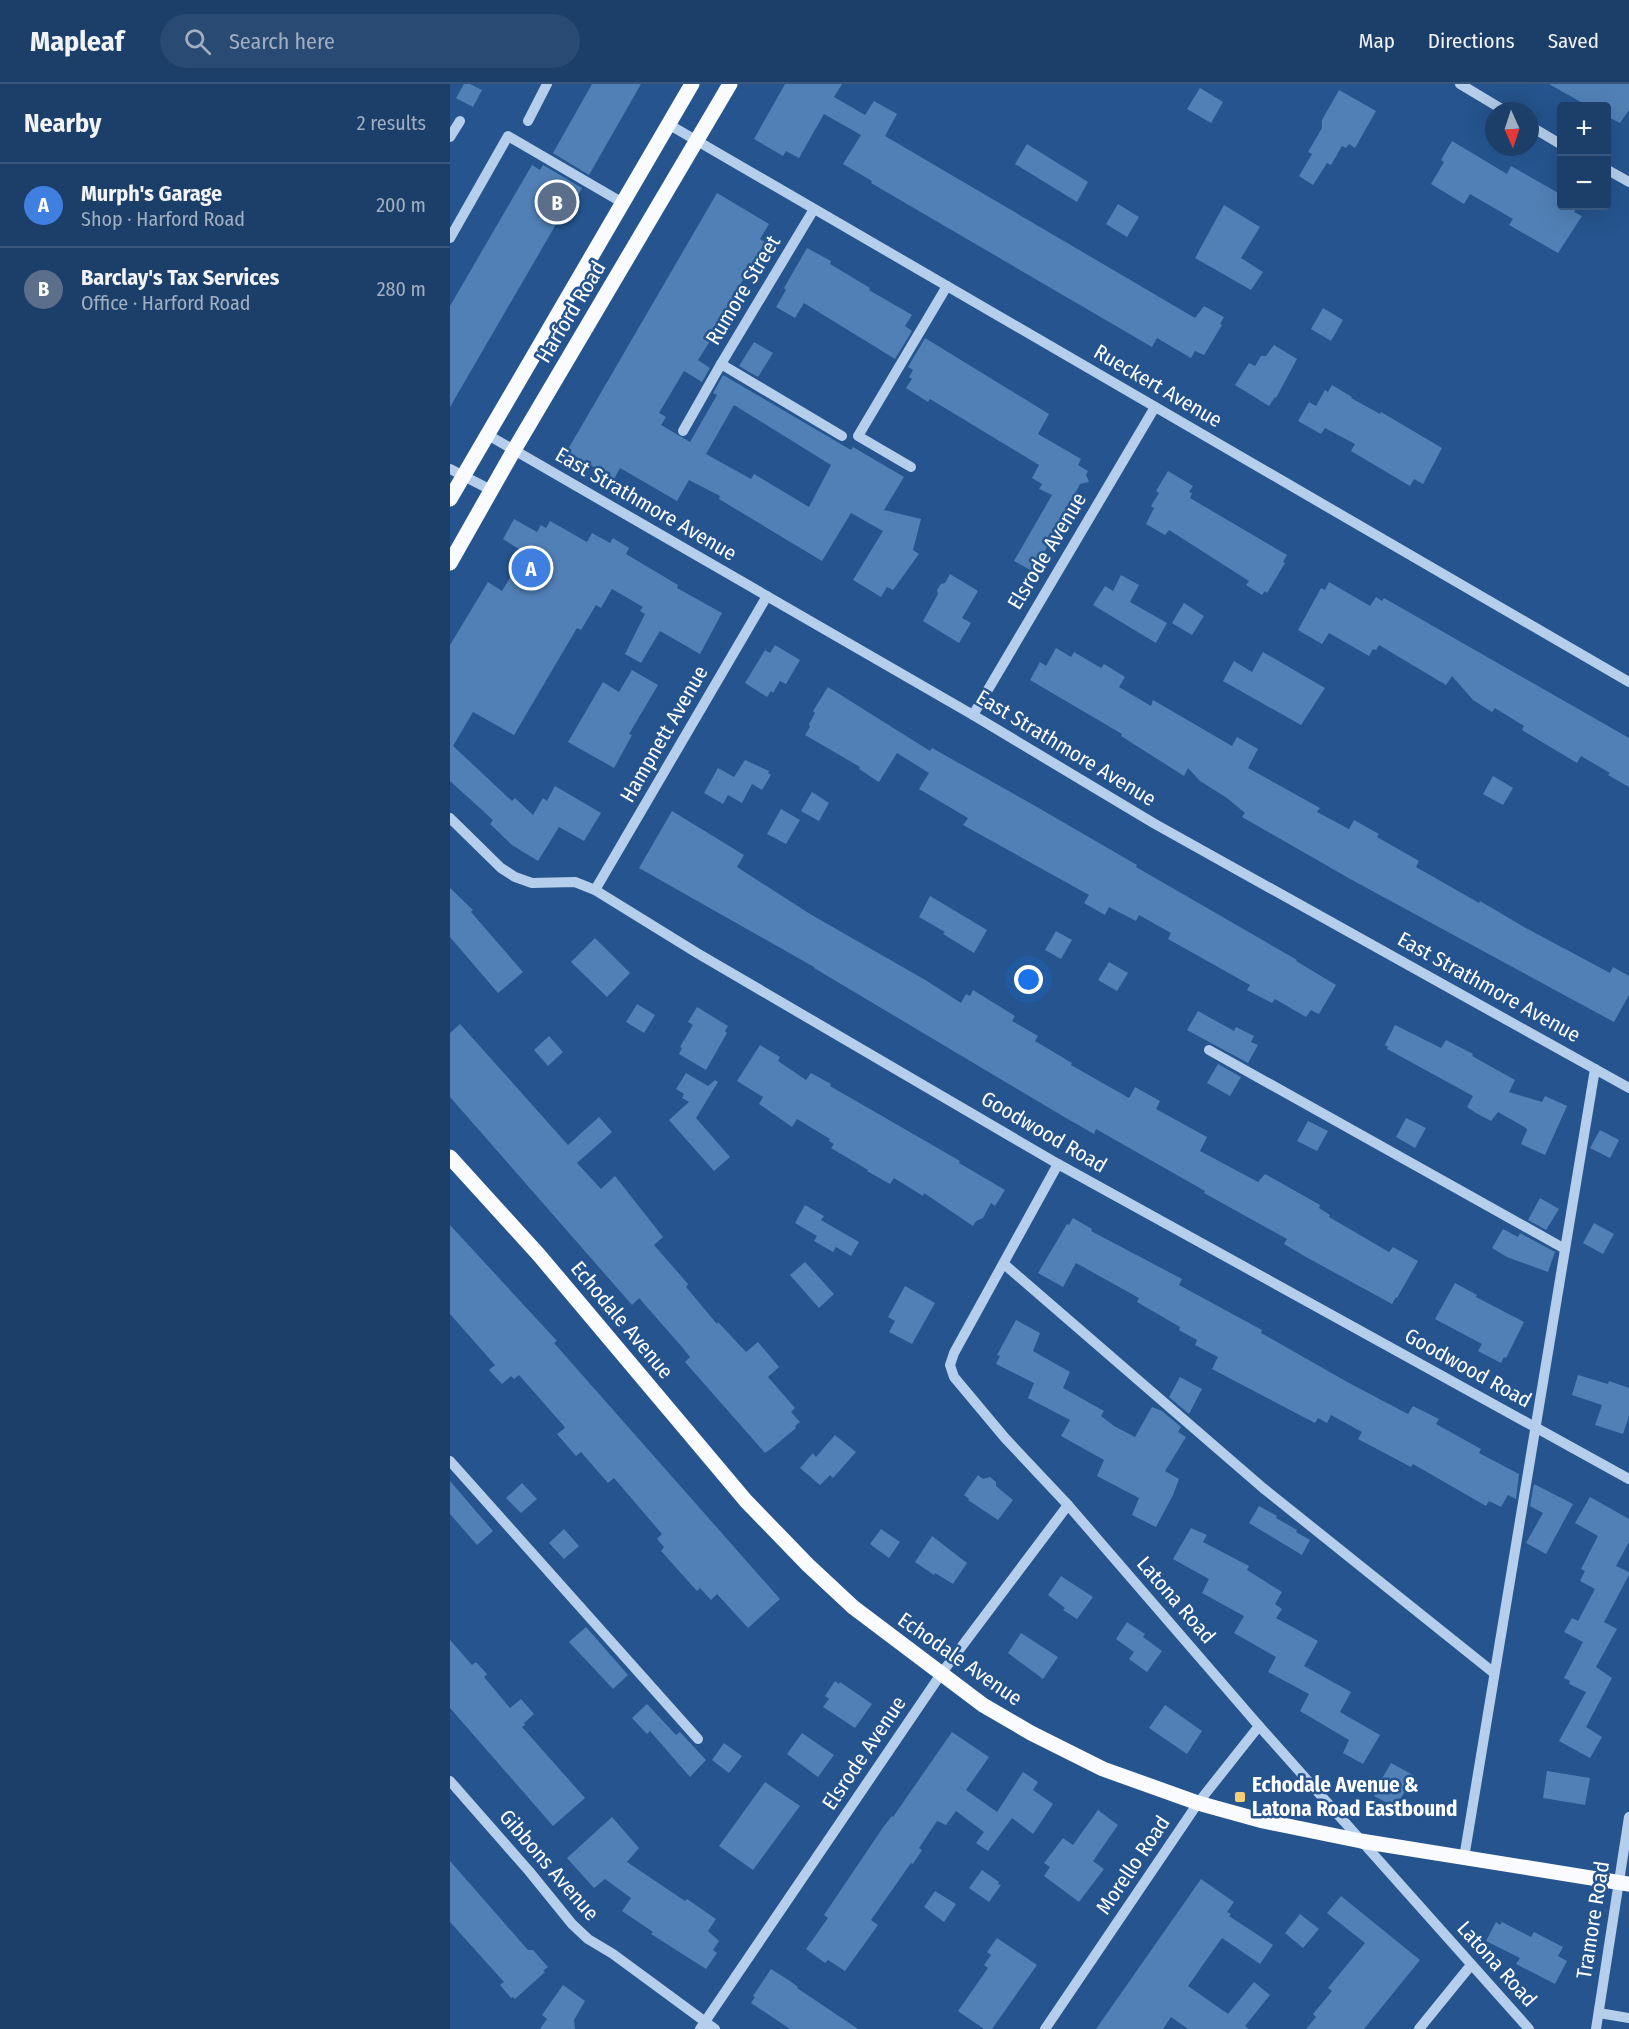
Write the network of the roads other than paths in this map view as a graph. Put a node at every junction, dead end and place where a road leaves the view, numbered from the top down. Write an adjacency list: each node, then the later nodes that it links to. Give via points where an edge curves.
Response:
1 (547, 84): 7 (street)
2 (692, 84): 8 (main road, Harford Road)
3 (730, 84): 11 (main road, Harford Road)
4 (1460, 84): 5 (street)
5 (1490, 102)
6 (460, 121): 10 (street)
7 (528, 121)
8 (668, 124): 11 (street, Rueckert Avenue); 15 (main road, Harford Road)
9 (1539, 131): 12 (street)
10 (450, 137)
11 (696, 141): 16 (street, Rueckert Avenue); 24 (main road, Harford Road)
12 (1557, 142)
13 (1611, 172): 14 (street)
14 (1629, 182)
15 (623, 202): 17 (street, via 508,136); 22 (main road, Harford Road)
16 (814, 209): 18 (street, Rueckert Avenue); 19 (street, Rumore Street)
17 (450, 238)
18 (948, 286): 20 (street, Rueckert Avenue); 25 (street, via 858,436)
19 (721, 364): 21 (street); 23 (street, Rumore Street)
20 (1155, 407): 31 (street, Rueckert Avenue); 32 (street, Elsrode Avenue)
21 (683, 431)
22 (488, 435): 24 (street, East Strathmore Avenue); 26 (main road, Harford Road)
23 (842, 436)
24 (514, 450): 27 (main road, Harford Road); 30 (street, East Strathmore Avenue)
25 (911, 467)
26 (457, 473): 27 (street); 28 (main road, Harford Road)
27 (491, 490): 29 (main road, Harford Road)
28 (450, 499)
29 (450, 563)
30 (767, 596): 32 (street, East Strathmore Avenue); 34 (street, Hampnett Avenue)
31 (1629, 682)
32 (973, 715): 36 (street, East Strathmore Avenue, via 1155,824)
33 (450, 818): 34 (street, Goodwood Road, via 515,877 532,883 575,882)
34 (595, 890): 39 (street, Goodwood Road)
35 (1209, 1050): 40 (street)
36 (1595, 1069): 37 (street, East Strathmore Avenue); 40 (street)
37 (1629, 1088)
38 (450, 1157): 47 (main road, Echodale Avenue, via 539,1255 762,1517 853,1607)
39 (1058, 1164): 41 (street, Latona Road); 42 (street, Goodwood Road)
40 (1565, 1249): 42 (street)
41 (1004, 1264): 45 (street, Latona Road, via 950,1365 954,1377 1005,1438); 46 (street, via 1263,1488)
42 (1536, 1428): 44 (street, Goodwood Road); 46 (street)
43 (450, 1461): 49 (street)
44 (1629, 1479)
45 (1068, 1504): 47 (street, Elsrode Avenue); 48 (street, Latona Road)
46 (1494, 1673): 54 (street)
47 (941, 1674): 51 (main road, Echodale Avenue, via 1030,1733 1103,1769); 59 (street, Elsrode Avenue)
48 (1258, 1726): 51 (street, Morello Road); 53 (street, Latona Road)
49 (698, 1738)
50 (450, 1781): 59 (street, Gibbons Avenue, via 572,1924)
51 (1198, 1803): 53 (main road, Echodale Avenue); 61 (street, Morello Road)
52 (1629, 1817): 55 (street, Tramore Road)
53 (1361, 1841): 54 (main road, Echodale Avenue); 56 (street, Latona Road)
54 (1464, 1858): 55 (main road, Echodale Avenue)
55 (1623, 1883): 57 (street, Tramore Road)
56 (1471, 1965): 62 (street); 63 (street, Latona Road)
57 (1599, 2013): 58 (street); 64 (street, Tramore Road)
58 (1629, 2018)
59 (702, 2026): 60 (street, Gibbons Avenue)
60 (715, 2029)
61 (1045, 2029)
62 (1419, 2029)
63 (1529, 2029)
64 (1596, 2029)

